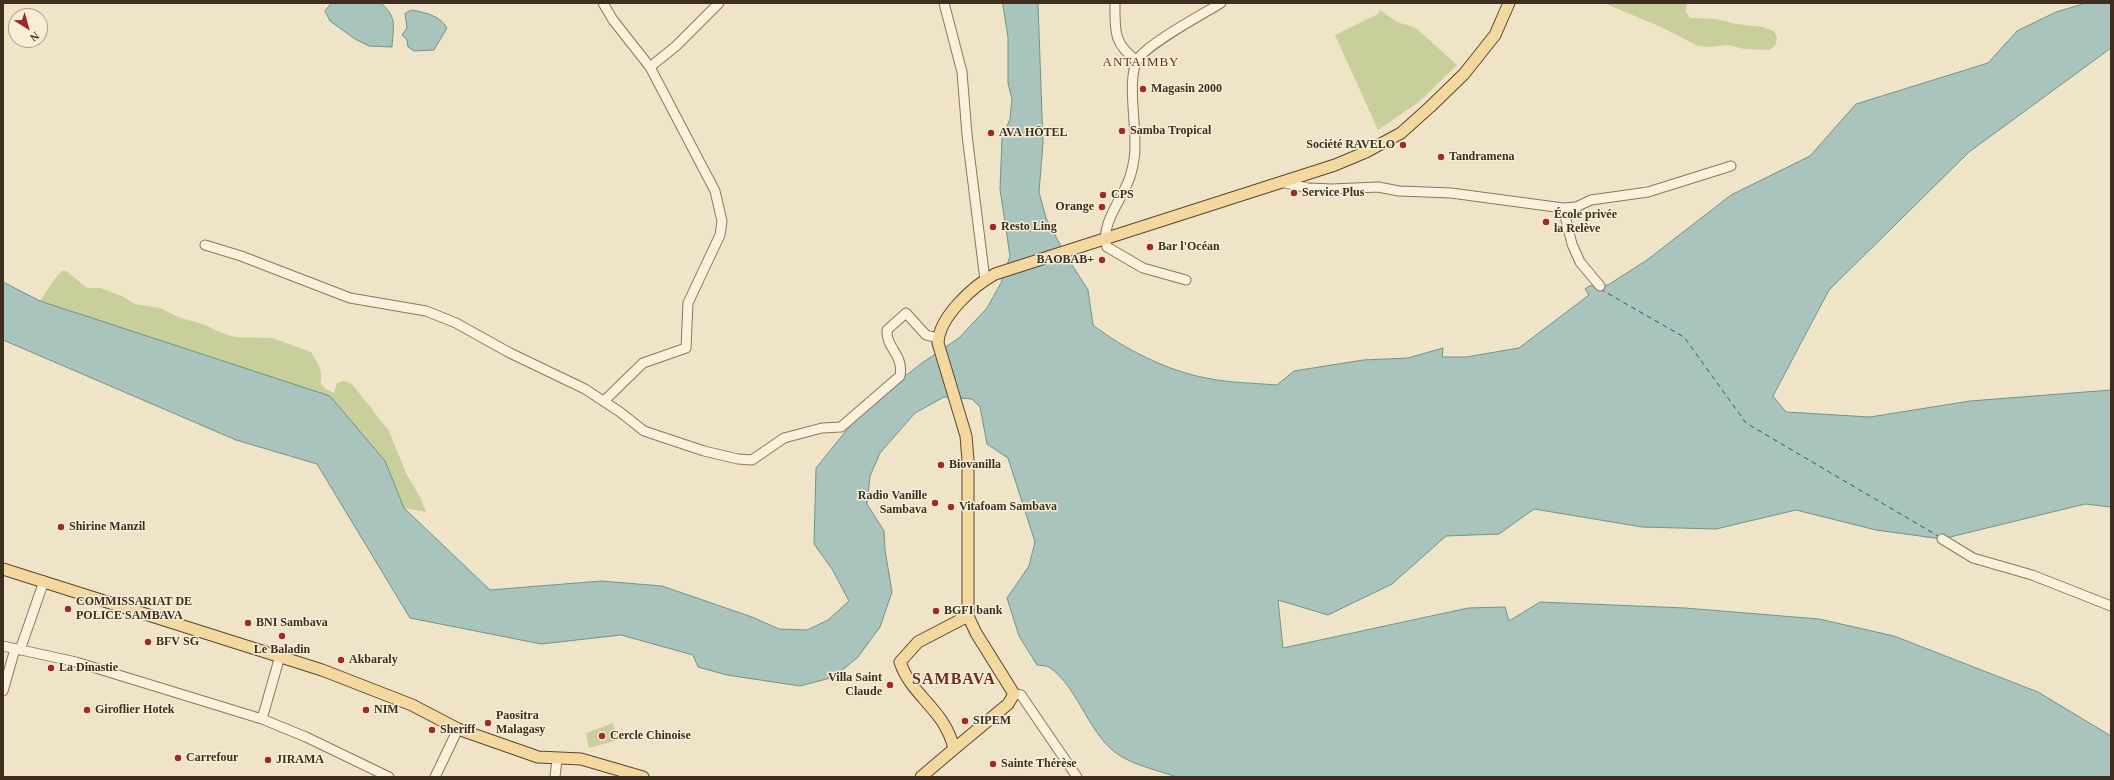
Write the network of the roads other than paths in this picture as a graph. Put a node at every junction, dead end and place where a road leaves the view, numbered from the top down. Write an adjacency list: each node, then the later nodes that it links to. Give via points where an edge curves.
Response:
1 (603, 3): 8 (street, via 613,20)
2 (719, 3): 8 (street, via 676,46)
3 (944, 3): 14 (street, via 962,72)
4 (1115, 3): 7 (street, via 1118,42 1126,53)
5 (1221, 3): 7 (street, via 1149,48)
6 (1509, 3): 10 (main road, via 1495,35 1464,74 1401,133 1336,165)
7 (1137, 61): 12 (street, via 1133,85 1136,124 1134,158 1128,181 1111,216)
8 (650, 67): 18 (street, via 715,191 722,221 720,235 688,303 686,348 643,363)
9 (1731, 166): 11 (street, via 1648,192 1591,200 1576,207)
10 (1281, 182): 11 (street, via 1308,188 1378,187 1450,192); 12 (main road)
11 (1563, 208): 16 (street, via 1572,244 1580,262)
12 (1104, 239): 14 (main road, via 995,274); 15 (street, via 1107,247 1143,268)
13 (205, 245): 18 (street, via 241,256 350,298 426,311 456,323)
14 (985, 280): 17 (main road, via 950,313 938,332)
15 (1186, 280)
16 (1600, 286)
17 (938, 340): 18 (street, via 926,335 906,312 886,330 886,337 900,361 900,376 841,427 822,428 784,438 752,460 704,451 644,431); 23 (main road, via 966,436)
18 (604, 401)
19 (1942, 539): 22 (street, via 1973,558 2032,575)
20 (3, 569): 21 (main road)
21 (44, 581): 25 (street); 26 (main road)
22 (2111, 606)
23 (968, 616): 28 (main road); 31 (main road, via 918,642 900,662 910,680 945,723)
24 (3, 646): 25 (street)
25 (17, 649): 27 (street); 29 (street, via 76,662)
26 (280, 656): 29 (street); 30 (main road, via 412,705)
27 (3, 691)
28 (1014, 694): 31 (main road, via 1008,704); 38 (street, via 1021,695)
29 (262, 719): 33 (street)
30 (458, 729): 32 (main road, via 538,757); 34 (street)
31 (954, 749): 37 (main road)
32 (557, 759): 35 (street); 36 (main road, via 582,760)
33 (389, 777)
34 (435, 777)
35 (555, 777)
36 (643, 777)
37 (921, 777)
38 (1077, 777)

